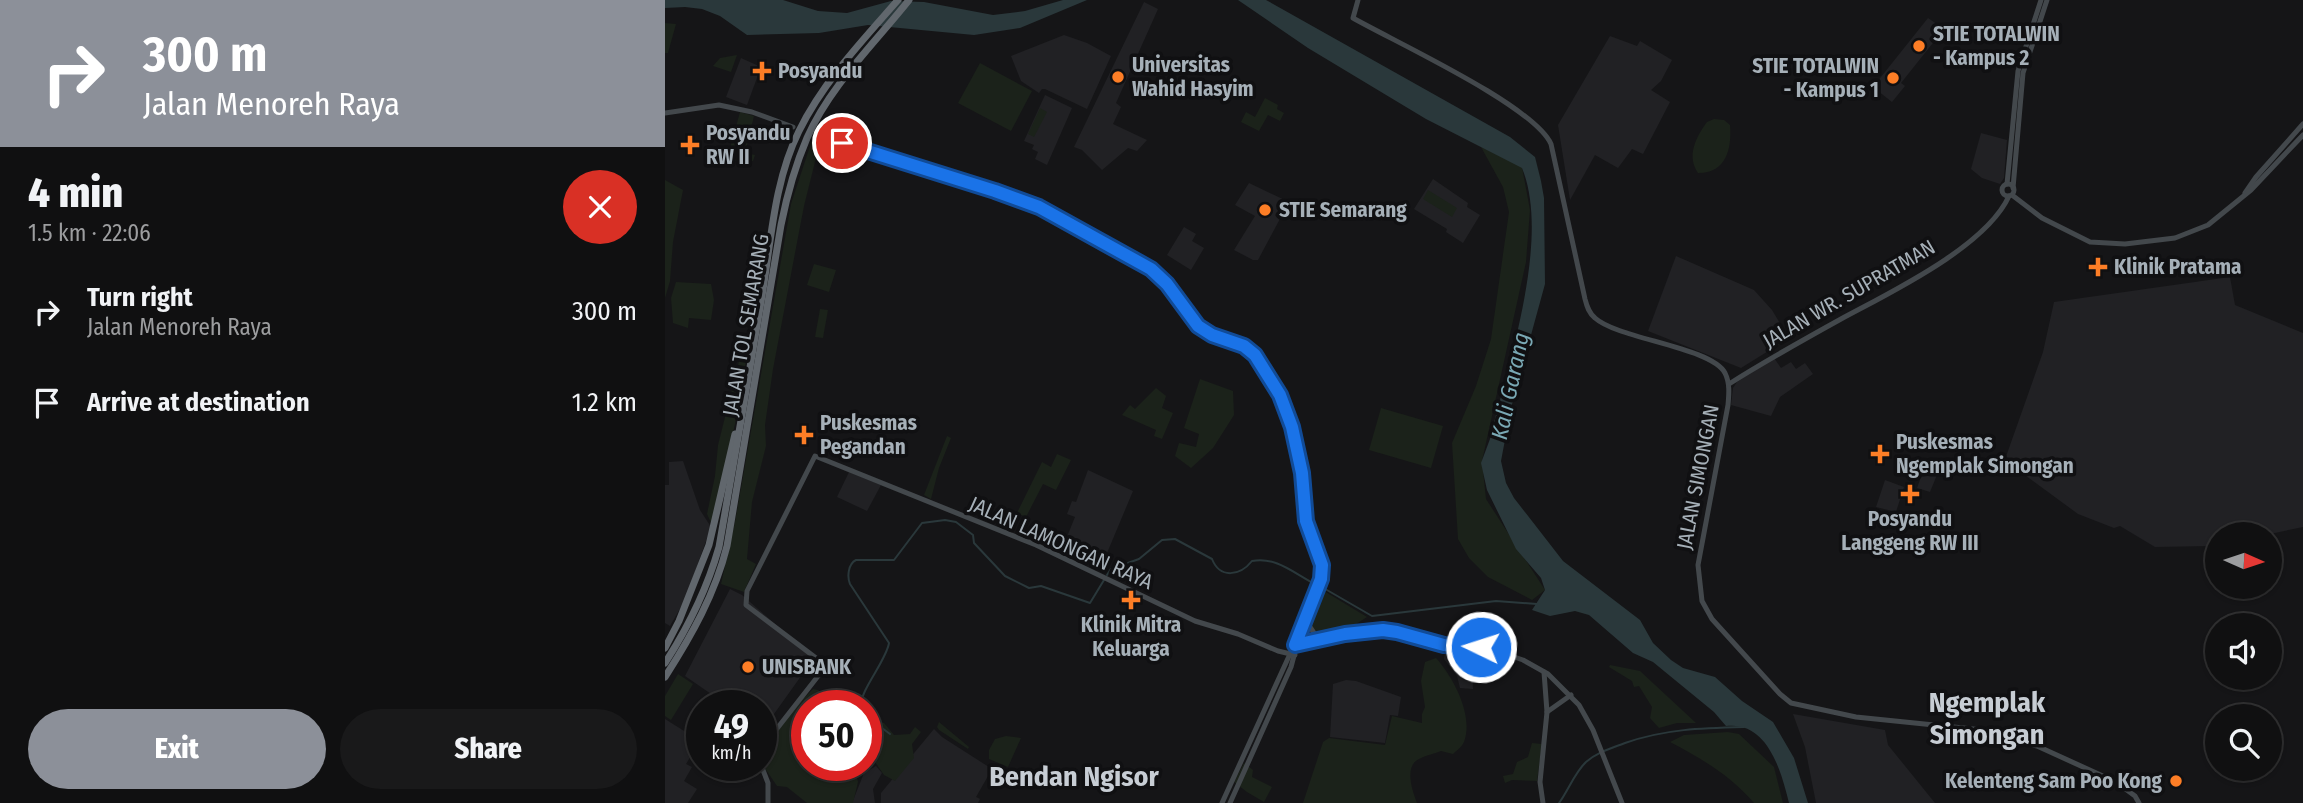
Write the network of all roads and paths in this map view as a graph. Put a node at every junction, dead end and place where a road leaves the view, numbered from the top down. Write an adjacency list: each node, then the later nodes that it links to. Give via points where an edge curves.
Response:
1 (898, 0): 16 (highway, JALAN TOL SEMARANG, via 837,72 806,117 787,158)
2 (909, 0): 24 (highway, JALAN TOL SEMARANG, via 844,78 813,127 790,181 722,568 694,632)
3 (1358, 0): 17 (main road, JALAN SIMONGAN, via 1353,18 1468,80 1542,130 1551,144 1591,314 1612,327 1716,363)
4 (2041, 0): 6 (main road)
5 (2047, 0): 6 (main road)
6 (2020, 72): 12 (main road); 13 (main road)
7 (665, 113): 9 (main road, via 719,105)
8 (2303, 124): 14 (main road)
9 (793, 127)
10 (818, 134): 18 (main road, via 1039,207 1151,269 1198,326 1250,351 1280,395 1292,427 1306,521 1322,565)
11 (2303, 135): 14 (main road)
12 (2007, 184): 13 (main road); 15 (main road, via 2002,193)
13 (2013, 188): 15 (main road)
14 (2245, 193): 15 (main road, via 2208,225 2183,236 2118,244 2090,242)
15 (2010, 196): 17 (main road, JALAN WR. SUPRATMAN, via 1979,234 1919,277)
16 (748, 380): 20 (highway, via 709,545); 22 (highway, JALAN TOL SEMARANG, via 713,571 686,631)
17 (1729, 384): 35 (main road, JALAN SIMONGAN, via 1698,565 1700,593 1712,619 1780,694 1791,703 1843,714 1983,730 2014,739 2116,782)
18 (1304, 618): 19 (main road); 21 (main road)
19 (1318, 639): 21 (main road); 23 (main road, via 1397,632 1444,645 1511,654)
20 (665, 648)
21 (1293, 651): 27 (main road); 28 (main road, JALAN LAMONGAN RAYA, via 1278,652 1195,621 1100,574 815,456 747,591 746,605 820,661 822,671)
22 (665, 663)
23 (1544, 672): 25 (main road); 26 (main road)
24 (665, 677)
25 (1571, 695): 26 (main road); 34 (main road, via 1588,721)
26 (1547, 712): 33 (main road, via 1540,770)
27 (1266, 716): 31 (main road); 32 (main road)
28 (777, 729)
29 (767, 781): 30 (main road)
30 (768, 803)
31 (1222, 803)
32 (1230, 803)
33 (1543, 803)
34 (1622, 803)
35 (2139, 803)

